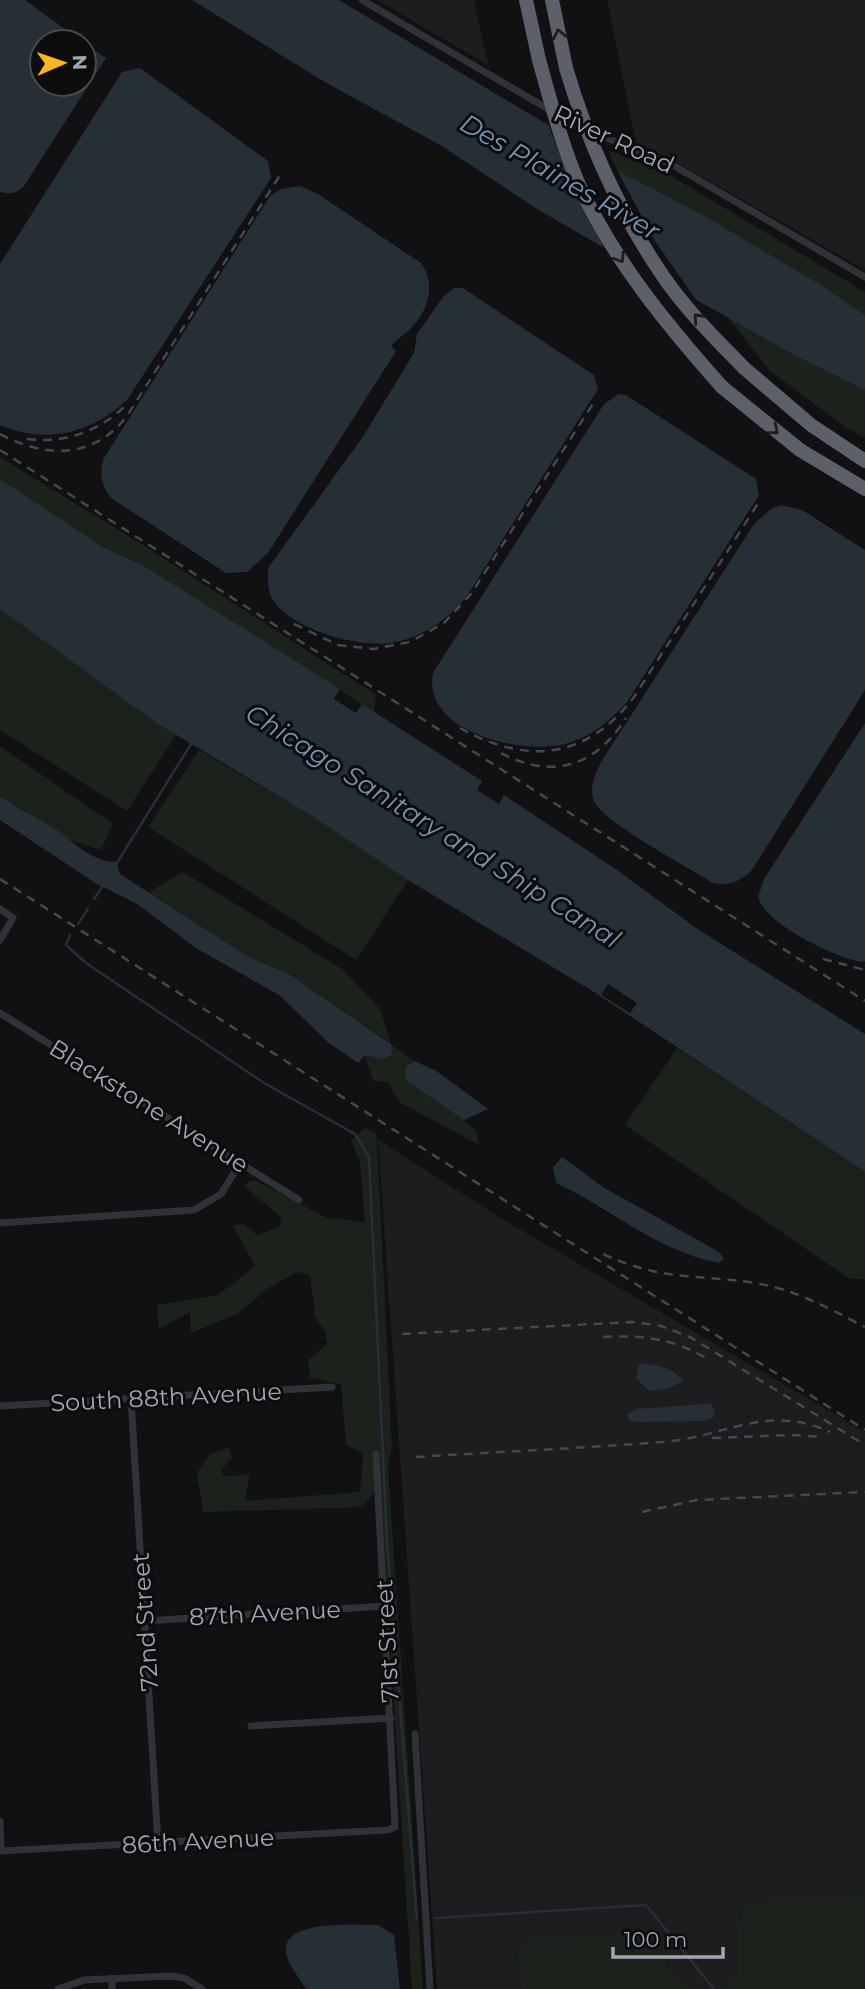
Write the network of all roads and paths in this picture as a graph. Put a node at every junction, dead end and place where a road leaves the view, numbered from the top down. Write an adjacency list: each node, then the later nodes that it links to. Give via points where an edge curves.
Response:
1 (362, 0): 4 (street, River Road, via 577,125 671,164)
2 (526, 0): 6 (highway, one-way to 6, bridge, via 560,133 580,186 638,286 722,387 800,450)
3 (552, 0): 5 (highway, one-way to 3, bridge, via 811,425 744,369 663,277 595,154 566,68)
4 (865, 277)
5 (865, 461)
6 (865, 489)
7 (0, 909): 8 (street, via 13,918)
8 (0, 940)
9 (0, 1013): 10 (street, Blackstone Avenue)
10 (240, 1163): 11 (street, Blackstone Avenue); 12 (street, via 220,1194 194,1210)
11 (299, 1200)
12 (0, 1223)
13 (332, 1387): 14 (street, South 88th Avenue)
14 (131, 1399): 15 (street, South 88th Avenue); 18 (street, 72nd Street)
15 (0, 1406)
16 (376, 1454): 17 (street, 71st Street)
17 (385, 1606): 18 (street, 87th Avenue); 19 (street, 71st Street)
18 (145, 1620): 24 (street, 72nd Street)
19 (391, 1717): 20 (street); 23 (street, 71st Street)
20 (251, 1726)
21 (415, 1734): 30 (street, 71st Street)
22 (0, 1821): 25 (street)
23 (395, 1827): 24 (street, 86th Avenue)
24 (158, 1844): 25 (street, 86th Avenue)
25 (1, 1851)
26 (112, 1978): 27 (street, via 69,1983); 28 (street); 29 (street, via 177,1976)
27 (58, 1989)
28 (112, 1989)
29 (202, 1989)
30 (430, 1989)

